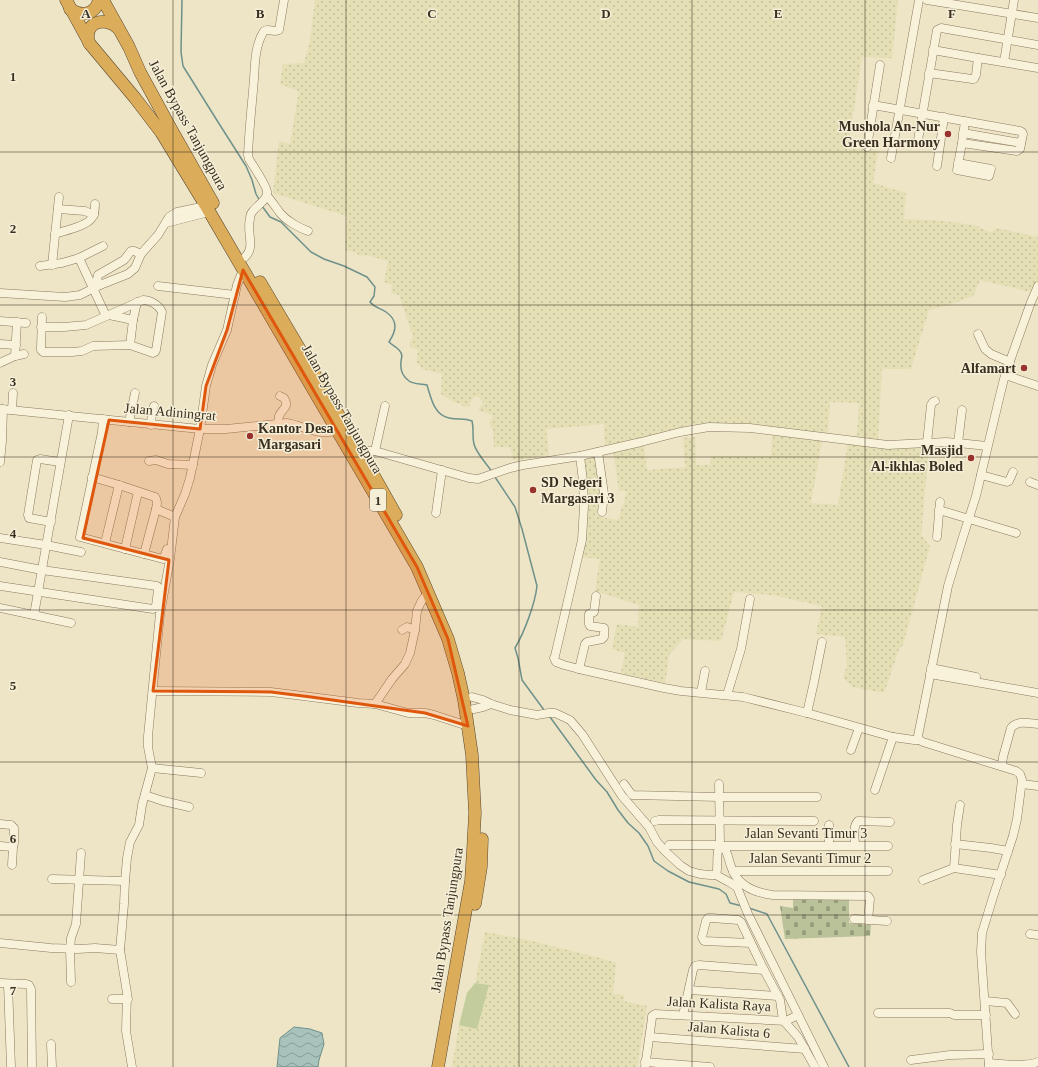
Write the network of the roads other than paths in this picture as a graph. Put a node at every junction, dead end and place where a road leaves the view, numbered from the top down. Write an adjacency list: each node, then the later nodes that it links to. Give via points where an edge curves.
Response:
1 (99, 0): 7 (highway, via 95,8 88,13 80,14)
2 (103, 0): 10 (highway, Jalan Bypass Tanjungpura / 1)
3 (284, 0): 34 (street, via 279,30 267,29 263,32 256,51 254,68 248,155 267,188)
4 (919, 0): 21 (street)
5 (927, 0): 8 (street)
6 (1014, 0): 8 (street)
7 (68, 4): 12 (highway, Jalan Bypass Tanjungpura / 1)
8 (1011, 14): 9 (street); 11 (street)
9 (1038, 18)
10 (118, 28): 12 (highway, via 106,21 97,22 89,32); 44 (highway, Jalan Bypass Tanjungpura / 1)
11 (1007, 40): 13 (street); 14 (street, via 938,29); 16 (street)
12 (90, 44): 37 (highway, Jalan Bypass Tanjungpura / 1, via 161,132)
13 (1038, 45)
14 (933, 50): 15 (street); 19 (street)
15 (978, 58): 16 (street); 19 (street, via 974,79)
16 (1004, 62): 18 (street)
17 (880, 65): 20 (street)
18 (1038, 68)
19 (929, 73): 22 (street)
20 (873, 105): 21 (street); 29 (street)
21 (899, 109): 22 (street); 30 (street)
22 (923, 113): 23 (street); 26 (street)
23 (944, 117): 24 (street); 32 (street)
24 (965, 121): 25 (street); 28 (street, via 1020,131)
25 (963, 133): 27 (street); 28 (street)
26 (918, 140)
27 (962, 143): 28 (street, via 1017,151); 31 (street)
28 (1021, 143)
29 (867, 147)
30 (891, 158)
31 (958, 163)
32 (937, 166)
33 (59, 197): 36 (street)
34 (266, 197): 39 (street, via 281,215); 44 (street, via 253,211 249,223 251,245)
35 (95, 204): 38 (street)
36 (58, 209): 38 (street, via 85,211); 40 (street)
37 (207, 209): 42 (street, via 165,223); 44 (highway, Jalan Bypass Tanjungpura / 1)
38 (94, 215): 40 (street, via 89,222)
39 (308, 231)
40 (55, 234): 45 (street)
41 (103, 246): 43 (street)
42 (141, 254): 49 (street, via 135,268 128,274); 49 (street, via 131,251 124,260 98,275)
43 (79, 258): 45 (street); 49 (street)
44 (244, 263): 51 (street); 83 (highway, Jalan Bypass Tanjungpura / 1); 87 (highway, Jalan Bypass Tanjungpura / 1)
45 (52, 265): 46 (street)
46 (40, 266)
47 (158, 286): 51 (street)
48 (1038, 286): 65 (street)
49 (97, 287): 50 (street, via 80,295 65,297); 53 (street)
50 (0, 293)
51 (235, 295): 82 (street, via 230,321 206,386)
52 (137, 302): 53 (street); 55 (street); 62 (street, via 146,300 162,311 156,350 153,353)
53 (108, 315): 55 (street); 59 (street, via 80,326)
54 (42, 317): 59 (street)
55 (133, 320): 62 (street)
56 (0, 322): 57 (street)
57 (17, 322): 58 (street); 61 (street)
58 (26, 323)
59 (41, 327): 62 (street, via 43,352 72,352 93,346)
60 (978, 334): 65 (street, via 985,349)
61 (8, 345): 64 (street)
62 (130, 345)
63 (24, 354): 64 (street)
64 (8, 360)
65 (1010, 362): 66 (street)
66 (1005, 376): 67 (street); 86 (street)
67 (1038, 386)
68 (13, 393): 75 (street)
69 (135, 393): 79 (street)
70 (280, 396): 80 (street, via 284,398 286,408 279,416)
71 (935, 401): 84 (street, via 930,405)
72 (154, 406): 81 (street)
73 (385, 406): 88 (street)
74 (2, 409): 75 (street, Jalan Adiningrat); 92 (street)
75 (12, 410): 77 (street, Jalan Adiningrat)
76 (962, 410): 85 (street)
77 (69, 416): 78 (street, Jalan Adiningrat); 93 (street)
78 (106, 420): 79 (street, Jalan Adiningrat); 98 (street)
79 (129, 422): 81 (street, Jalan Adiningrat)
80 (278, 423): 82 (street, Jalan Adiningrat); 83 (street, Jalan Adiningrat, via 287,423 320,433)
81 (151, 425): 82 (street, Jalan Adiningrat)
82 (200, 429): 94 (street)
83 (337, 430): 119 (highway, Jalan Bypass Tanjungpura / 1, via 417,566)
84 (927, 443): 85 (street); 89 (street, via 888,444 750,428 708,427)
85 (958, 443): 86 (street)
86 (987, 446): 97 (street)
87 (360, 450): 88 (street); 136 (highway, Jalan Bypass Tanjungpura / 1, via 424,564 456,639)
88 (376, 451): 95 (street)
89 (598, 452): 90 (street); 102 (street, via 604,494)
90 (580, 456): 95 (street, via 523,464 478,479); 128 (street, via 584,506 582,540 554,658 556,662)
91 (149, 461): 94 (street)
92 (0, 462)
93 (60, 462): 106 (street); 106 (street, via 37,460 28,515 29,518)
94 (193, 465): 104 (street, via 185,494)
95 (442, 470): 103 (street)
96 (1013, 472): 97 (street, via 1007,482)
97 (981, 474): 105 (street)
98 (94, 478): 99 (street); 110 (street, via 83,538)
99 (119, 485): 100 (street); 110 (street)
100 (138, 492): 101 (street, via 155,497); 112 (street)
101 (156, 509): 104 (street); 114 (street)
102 (602, 512)
103 (436, 513)
104 (174, 517): 114 (street, via 164,558); 132 (street)
105 (969, 518): 107 (street); 108 (street, via 940,506); 130 (street, via 948,586)
106 (51, 522): 111 (street)
107 (1016, 533)
108 (937, 537)
109 (0, 538): 111 (street)
110 (104, 544): 112 (street)
111 (46, 545): 113 (street); 116 (street)
112 (125, 549): 114 (street)
113 (81, 552)
114 (144, 554)
115 (0, 562): 116 (street)
116 (42, 570): 118 (street); 118 (street, via 157,586 156,606 153,609)
117 (0, 586): 118 (street)
118 (38, 592): 123 (street)
119 (428, 592): 126 (street, via 417,611); 142 (highway, Jalan Bypass Tanjungpura / 1, via 448,639 458,673)
120 (596, 596): 128 (street, via 593,612 589,614 589,624 604,628 604,637 585,644)
121 (750, 599): 135 (street, via 742,649)
122 (0, 608): 123 (street)
123 (34, 615): 124 (street)
124 (71, 623)
125 (402, 630): 126 (street, via 407,627)
126 (415, 630): 137 (street, via 405,664)
127 (822, 642): 140 (street)
128 (579, 669): 133 (street, via 664,688)
129 (705, 671): 133 (street)
130 (931, 671): 131 (street); 134 (street); 145 (street)
131 (1038, 688)
132 (152, 691): 137 (street, via 271,692); 148 (street, via 148,743)
133 (701, 692): 135 (street)
134 (1038, 693)
135 (727, 695): 140 (street)
136 (472, 697): 138 (street); 139 (highway, Jalan Bypass Tanjungpura / 1)
137 (375, 704): 142 (street, via 408,713 434,715)
138 (491, 704): 139 (street); 180 (street, via 533,715 555,713 570,720 622,796 649,827 665,851 680,865 694,873)
139 (474, 709): 220 (highway, Jalan Bypass Tanjungpura / 1, via 483,813 481,867)
140 (807, 713): 143 (street)
141 (1038, 724): 147 (street, via 1022,722 1011,728)
142 (468, 726): 219 (highway, Jalan Bypass Tanjungpura / 1, via 475,813 473,850 468,895)
143 (859, 728): 144 (street); 146 (street)
144 (893, 737): 145 (street); 154 (street)
145 (919, 740): 147 (street)
146 (851, 750)
147 (1002, 766): 152 (street, via 1018,772)
148 (152, 768): 149 (street); 155 (street)
149 (201, 773)
150 (624, 784): 156 (street, via 632,795)
151 (719, 784): 156 (street)
152 (1022, 784): 153 (street); 174 (street)
153 (1038, 786)
154 (874, 790)
155 (145, 795): 159 (street); 185 (street, via 139,825 130,842)
156 (719, 797): 157 (street); 161 (street)
157 (817, 797)
158 (960, 805): 166 (street)
159 (189, 807)
160 (655, 821): 161 (street)
161 (720, 821): 162 (street); 169 (street)
162 (814, 821)
163 (890, 822): 171 (street, via 856,822)
164 (0, 824): 173 (street, via 11,825 14,828)
165 (829, 825): 170 (street)
166 (955, 844): 174 (street); 177 (street)
167 (669, 845): 169 (street, Jalan Sevanti Timur 3)
168 (0, 846): 173 (street)
169 (722, 846): 170 (street, Jalan Sevanti Timur 3); 178 (street, via 727,852); 180 (street, via 718,850)
170 (829, 846): 171 (street, Jalan Sevanti Timur 3)
171 (854, 846): 172 (street, Jalan Sevanti Timur 3)
172 (888, 846)
173 (13, 847): 176 (street)
174 (1008, 851): 181 (street)
175 (81, 853): 183 (street)
176 (12, 865)
177 (954, 868): 181 (street); 184 (street)
178 (733, 871): 179 (street, Jalan Sevanti Timur 2); 187 (street, via 743,884 762,894 868,896)
179 (888, 871)
180 (716, 874): 201 (street, via 737,887)
181 (1001, 874): 200 (street, via 982,933)
182 (52, 879): 183 (street)
183 (79, 879): 185 (street); 191 (street, via 76,924)
184 (923, 880)
185 (125, 881): 192 (street)
186 (854, 919): 187 (street)
187 (868, 920): 188 (street)
188 (887, 922)
189 (0, 943): 191 (street)
190 (751, 943): 190 (street, via 739,920 708,918 706,921 702,937 705,941); 193 (street)
191 (70, 949): 192 (street); 194 (street)
192 (120, 950): 199 (street)
193 (764, 970): 196 (street, via 695,966); 197 (street)
194 (71, 982)
195 (4, 983): 215 (street); 216 (street, via 26,984 31,989)
196 (689, 990): 197 (street); 204 (street)
197 (778, 996): 206 (street)
198 (112, 999): 199 (street)
199 (128, 999): 218 (street, via 126,1031)
200 (985, 1001): 203 (street, via 1007,1003); 205 (street)
201 (797, 1013): 206 (street); 223 (street)
202 (878, 1013): 205 (street)
203 (1015, 1014)
204 (683, 1015): 206 (street, Jalan Kalista Raya); 207 (street, Jalan Kalista Raya, via 654,1014)
205 (986, 1015): 210 (street)
206 (783, 1020): 209 (street)
207 (650, 1037): 209 (street, Jalan Kalista 6); 213 (street)
208 (51, 1044): 217 (street)
209 (805, 1049): 222 (street)
210 (989, 1054): 211 (street); 214 (street)
211 (911, 1060)
212 (1038, 1062): 214 (street, via 1027,1066)
213 (645, 1065): 221 (street)
214 (989, 1065)
215 (11, 1067)
216 (32, 1067)
217 (52, 1067)
218 (132, 1067)
219 (438, 1067)
220 (444, 1067)
221 (710, 1067)
222 (815, 1067)
223 (824, 1067)

